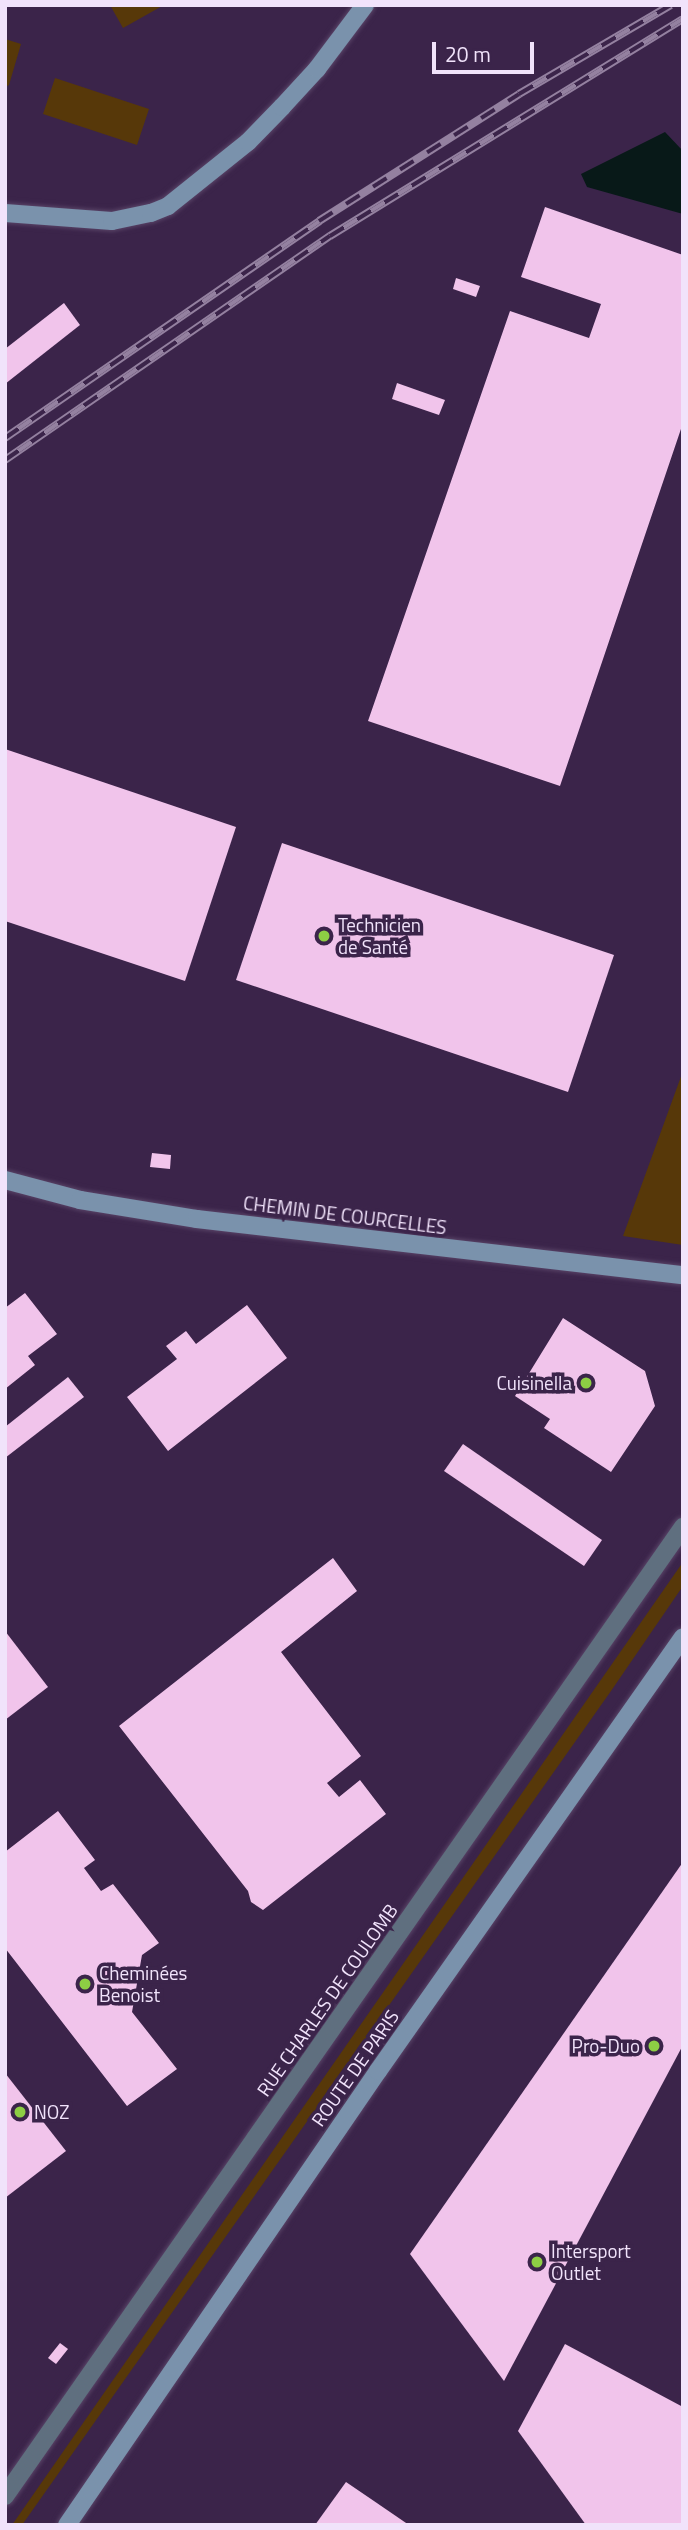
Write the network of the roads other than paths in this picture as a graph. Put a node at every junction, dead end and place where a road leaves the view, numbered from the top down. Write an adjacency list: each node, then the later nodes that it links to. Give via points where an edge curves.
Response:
1 (365, 5): 2 (street, via 248,142 168,206 112,221)
2 (5, 213)
3 (5, 1180): 4 (street, CHEMIN DE COURCELLES, via 80,1200 197,1219)
4 (683, 1275)
5 (683, 1527): 7 (street, RUE CHARLES DE COULOMB)
6 (683, 1637): 8 (street, ROUTE DE PARIS)
7 (5, 2497)
8 (67, 2525)

